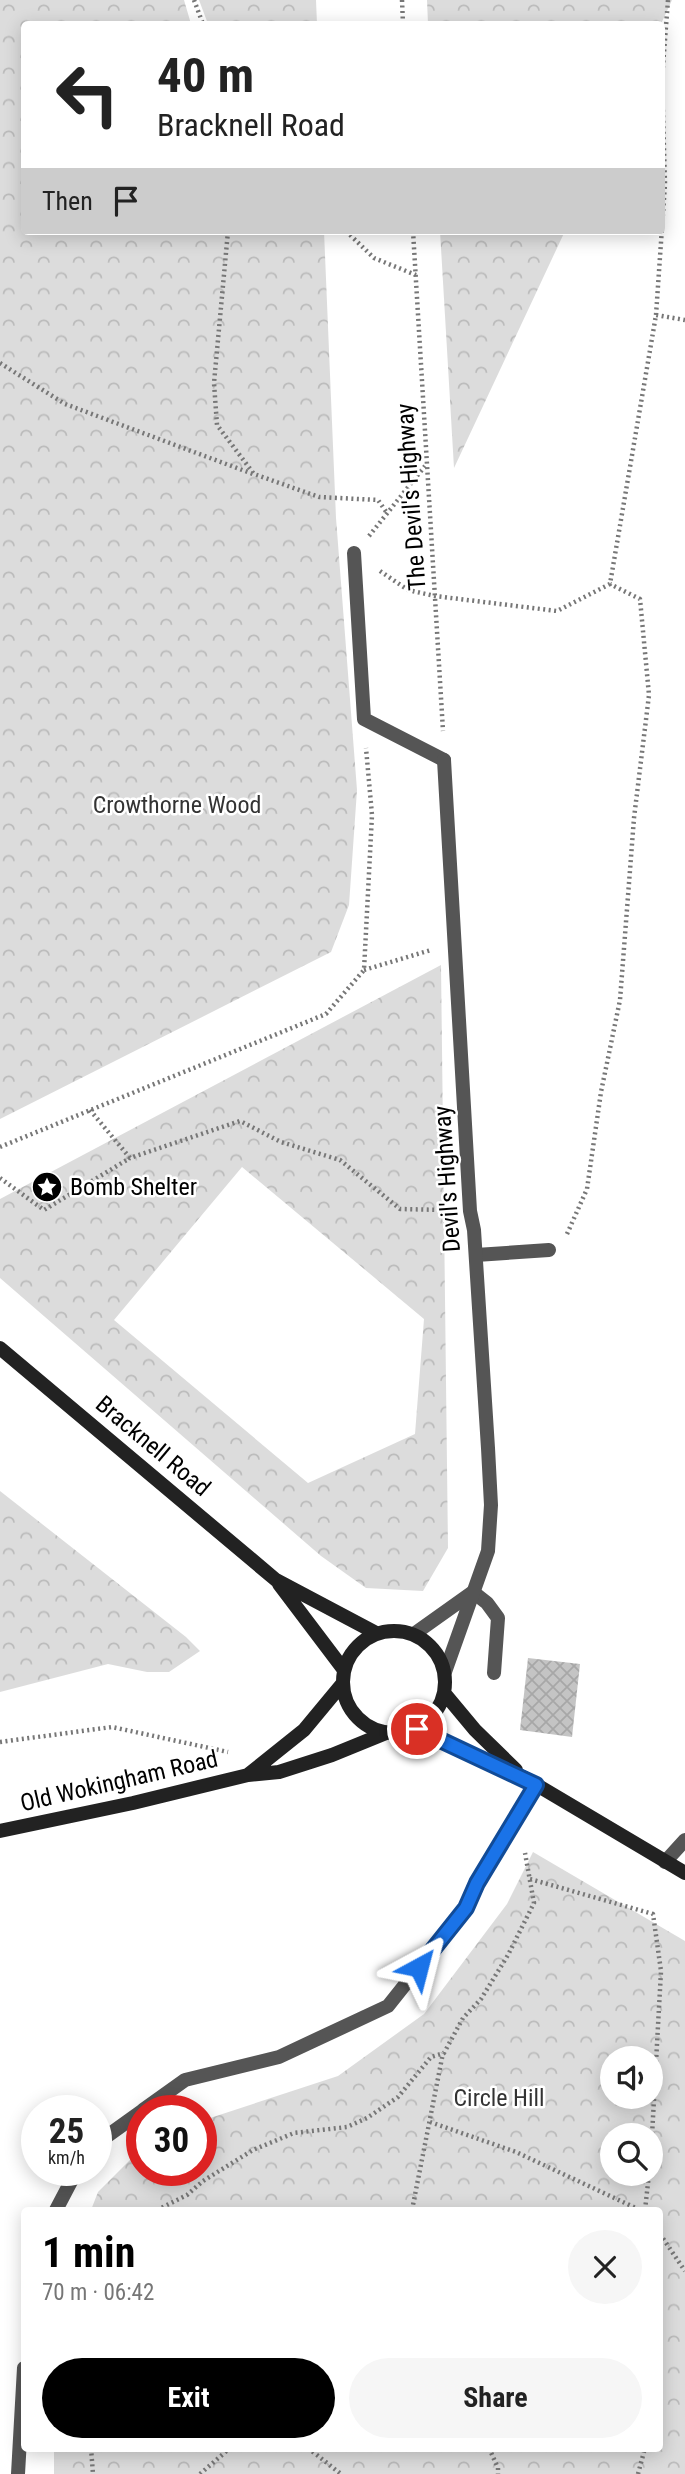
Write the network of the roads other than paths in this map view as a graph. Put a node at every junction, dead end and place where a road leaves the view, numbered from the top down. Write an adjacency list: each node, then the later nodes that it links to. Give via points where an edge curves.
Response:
1 (354, 553): 3 (street, Devil's Highway, via 364,719 444,760)
2 (549, 1250): 3 (street)
3 (476, 1255): 6 (street, Devil's Highway, via 491,1505 488,1551)
4 (0, 1348): 5 (main road, Bracknell Road)
5 (276, 1580): 7 (main road, Bracknell Road); 11 (main road, Bracknell Road)
6 (473, 1592): 8 (street); 9 (street, Devil's Highway); 10 (street, via 498,1618)
7 (376, 1633): 8 (main road, via 402,1630); 11 (main road, via 350,1654)
8 (414, 1634): 9 (main road, via 439,1656)
9 (445, 1672): 12 (main road)
10 (494, 1673)
11 (343, 1676): 14 (main road, via 346,1700 355,1716); 15 (main road, Old Wokingham Road, via 304,1730)
12 (445, 1694): 13 (main road, via 439,1709); 16 (main road)
13 (417, 1729): 14 (main road); 16 (main road)
14 (386, 1733): 15 (main road, Old Wokingham Road, via 279,1772)
15 (248, 1775): 17 (main road, Old Wokingham Road)
16 (530, 1782): 19 (main road); 21 (street, via 519,1812 466,1908 388,2006 279,2057 185,2080)
17 (0, 1831)
18 (685, 1839): 19 (street)
19 (665, 1862): 20 (main road)
20 (685, 1873)
21 (164, 2095)
22 (69, 2186): 23 (street)
23 (58, 2207)
24 (21, 2421): 25 (street)
25 (18, 2474)

